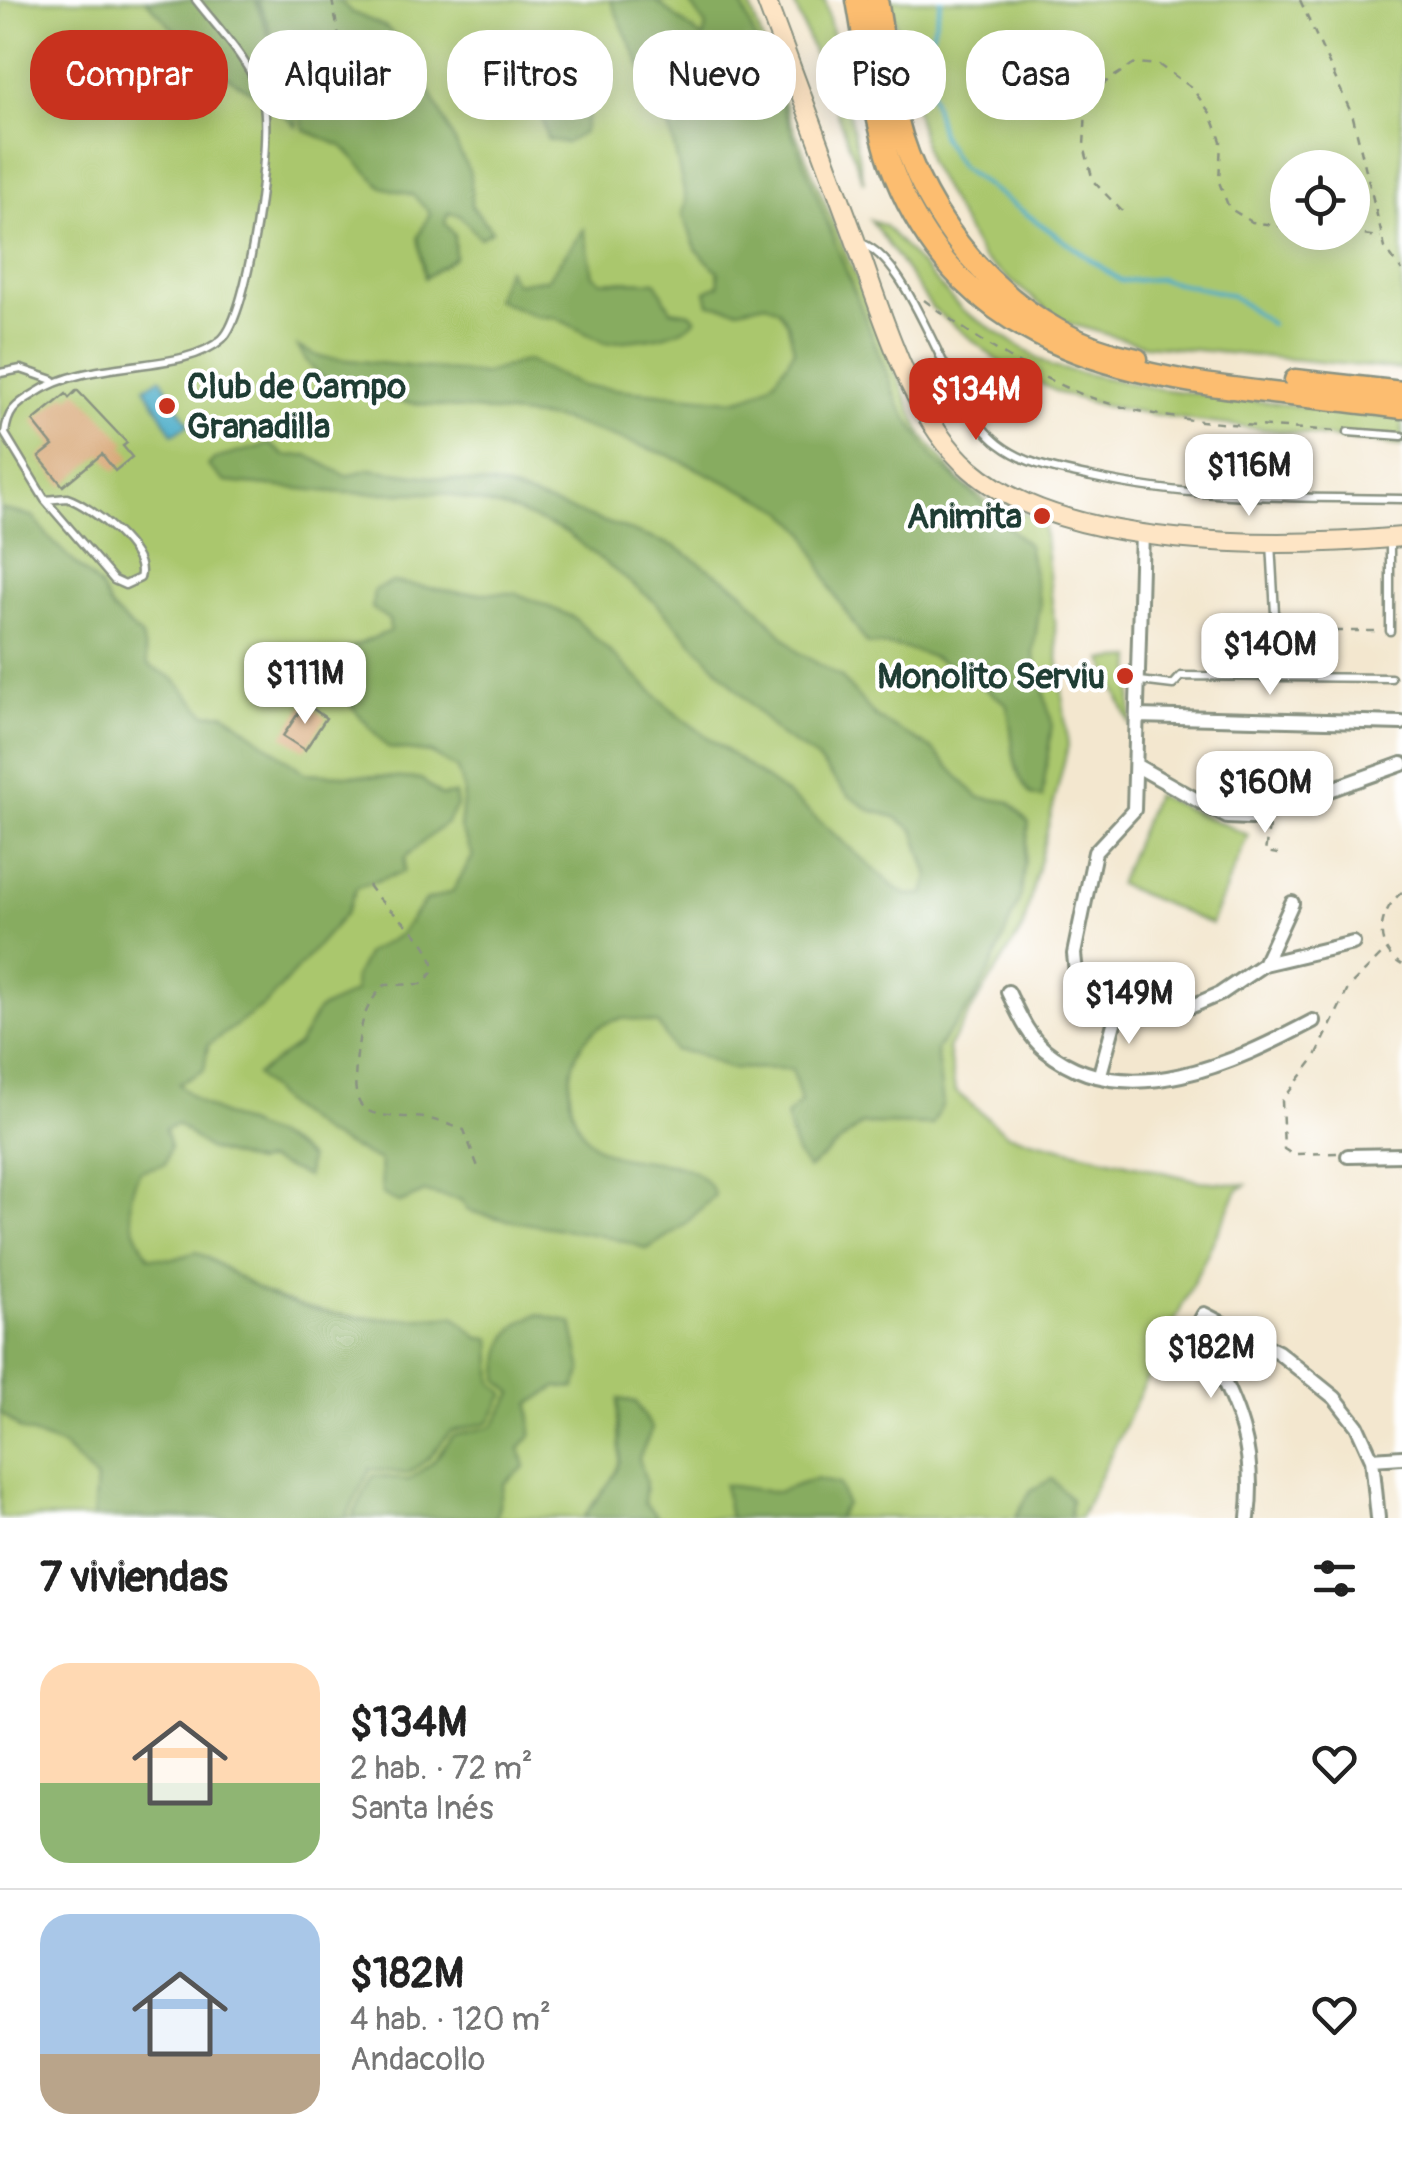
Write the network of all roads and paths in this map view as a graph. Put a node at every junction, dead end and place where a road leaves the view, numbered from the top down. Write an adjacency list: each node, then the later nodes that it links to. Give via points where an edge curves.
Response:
1 (196, 0): 16 (lane, via 247,65 267,127 236,311 220,340 193,354)
2 (332, 0): 7 (path)
3 (766, 0): 12 (main road)
4 (857, 0): 18 (main road, via 878,118 901,189 939,252 996,308 1040,338 1114,368)
5 (878, 0): 17 (main road, via 896,111 920,181 959,244 1021,304 1120,356)
6 (1300, 0): 11 (path, via 1353,117)
7 (339, 30)
8 (1122, 211): 9 (path, via 1093,181 1084,146 1086,110 1094,89 1135,63 1160,65 1211,114 1229,208)
9 (1270, 224)
10 (1370, 236): 11 (path)
11 (1382, 237): 13 (path)
12 (856, 242): 14 (lane, via 882,254); 23 (main road, via 929,418 958,458 1025,502)
13 (1402, 272)
14 (901, 284): 19 (path, via 1012,361 1072,390 1196,419); 22 (lane, via 960,401 999,444 1039,466 1144,489 1246,500)
15 (0, 373): 16 (lane, via 21,369)
16 (52, 380): 21 (lane, via 14,406 5,434)
17 (1402, 392)
18 (1402, 408)
19 (1348, 432): 20 (lane)
20 (1402, 436)
21 (45, 500): 21 (lane, via 114,580 125,585 140,578 133,549 92,510 68,498)
22 (1402, 500)
23 (1142, 532): 25 (main road); 29 (street)
24 (1396, 538): 25 (main road); 27 (lane)
25 (1272, 543): 26 (lane)
26 (1276, 631): 27 (path)
27 (1390, 631)
28 (1391, 678): 29 (lane)
29 (1140, 681): 30 (street)
30 (1137, 716): 31 (street); 33 (street)
31 (1402, 723)
32 (1402, 764): 34 (street)
33 (1137, 766): 34 (street, via 1227,817); 44 (street, via 1134,810 1095,852 1074,954 1084,989)
34 (1274, 810): 35 (path, via 1265,852)
35 (1278, 854)
36 (368, 885): 49 (path, via 426,946 434,970 423,984 385,985 369,1001 357,1060 359,1104 368,1115 437,1120 464,1130)
37 (1402, 892): 40 (path, via 1382,924)
38 (1292, 903): 41 (street)
39 (1353, 943): 41 (street)
40 (1385, 951): 42 (path); 48 (path, via 1348,987 1315,1058 1282,1101 1281,1142 1288,1152)
41 (1264, 964): 44 (street, via 1192,1006 1158,1012)
42 (1402, 964)
43 (1008, 992): 46 (street, via 1044,1050)
44 (1118, 1008): 46 (street)
45 (1313, 1021): 46 (street, via 1206,1072 1177,1078)
46 (1100, 1074)
47 (1402, 1155): 48 (street)
48 (1348, 1156)
49 (478, 1167)
50 (1402, 1457): 51 (street)
51 (1372, 1459): 52 (street, via 1358,1426 1303,1370 1204,1314 1197,1327 1248,1439); 53 (street)
52 (1248, 1518)
53 (1378, 1518)

